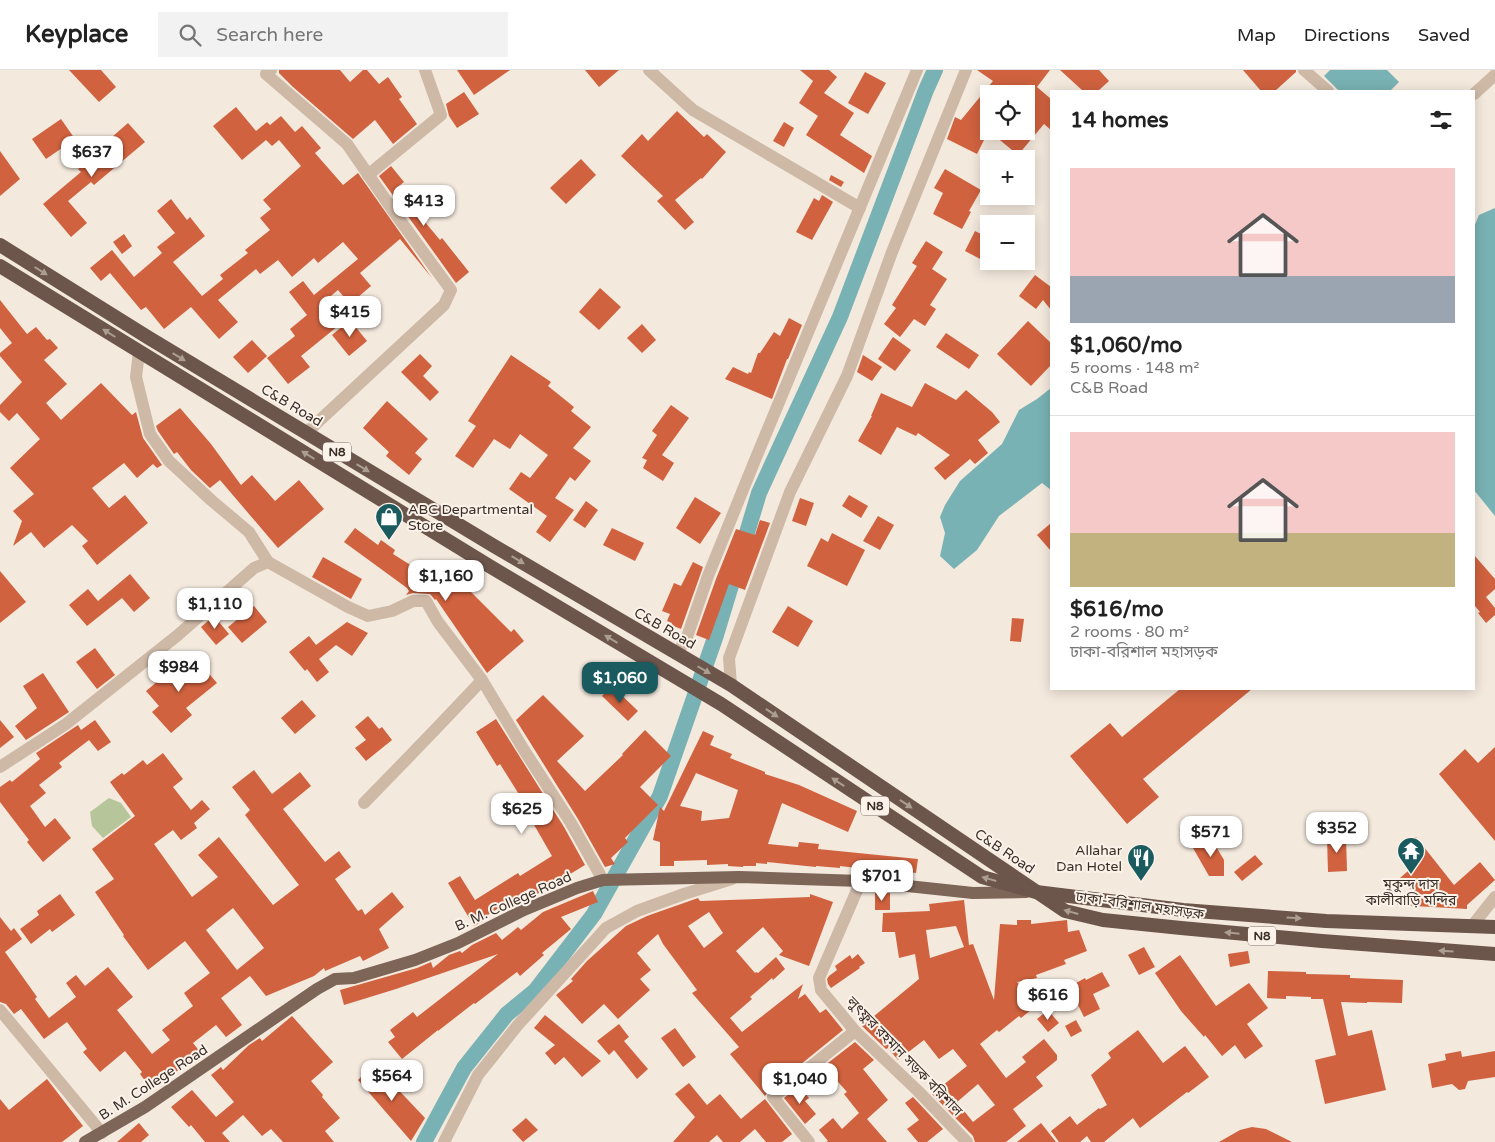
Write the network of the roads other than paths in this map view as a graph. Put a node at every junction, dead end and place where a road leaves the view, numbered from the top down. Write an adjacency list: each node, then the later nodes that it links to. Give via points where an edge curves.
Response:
1 (272, 70): 10 (street, via 266,74 347,144)
2 (425, 70): 10 (street, via 441,115)
3 (649, 70): 11 (street, via 693,110)
4 (917, 70): 11 (street)
5 (966, 70): 19 (street, via 892,252 847,376 790,492 729,658)
6 (1304, 70): 8 (street)
7 (1495, 74): 9 (street)
8 (1327, 90)
9 (1475, 93)
10 (368, 174): 15 (street, via 451,290 444,305)
11 (860, 208): 17 (street, via 751,469 687,637)
12 (0, 245): 15 (highway, C&B Road / N8, one-way to 15)
13 (0, 266): 14 (highway, C&B Road / N8, one-way to 13)
14 (139, 352): 16 (street, via 136,377 150,434 169,461 249,532); 25 (highway, C&B Road / N8, one-way to 14, via 982,877 721,704)
15 (306, 433): 17 (highway, C&B Road / N8, one-way to 17)
16 (268, 562): 18 (street, via 368,616 413,601 426,601); 20 (street, via 254,568 178,635 66,724)
17 (677, 654): 19 (highway, C&B Road / N8, one-way to 19)
18 (482, 680): 21 (street); 23 (street)
19 (731, 685): 25 (highway, C&B Road / N8, one-way to 25)
20 (0, 767)
21 (364, 803)
22 (739, 877): 23 (main road, B. M. College Road); 24 (main road, B. M. College Road); 34 (street, via 637,911 606,928 517,1026 478,1075)
23 (603, 880): 32 (main road, B. M. College Road, via 524,910 415,960 354,978 335,979)
24 (861, 880): 25 (main road, B. M. College Road, via 973,893); 31 (street, লুৎফুর রহমান সড়ক বরিশাল, via 818,978 821,990)
25 (1036, 892): 27 (highway, ঢাকা-বরিশাল মহাসড়ক / N8, one-way to 27, via 1221,913 1326,921); 29 (highway, ঢাকা-বরিশাল মহাসড়ক / N8, one-way to 25, via 1322,942 1103,920 1065,911)
26 (1495, 897): 27 (street)
27 (1472, 926): 28 (highway, ঢাকা-বরিশাল মহাসড়ক / N8)
28 (1495, 928)
29 (1495, 954)
30 (0, 1010): 32 (street)
31 (855, 1031): 35 (street, via 773,1097); 36 (street, লুৎফুর রহমান সড়ক বরিশাল)
32 (102, 1133): 33 (main road, B. M. College Road)
33 (85, 1142)
34 (444, 1142)
35 (809, 1142)
36 (967, 1142)

